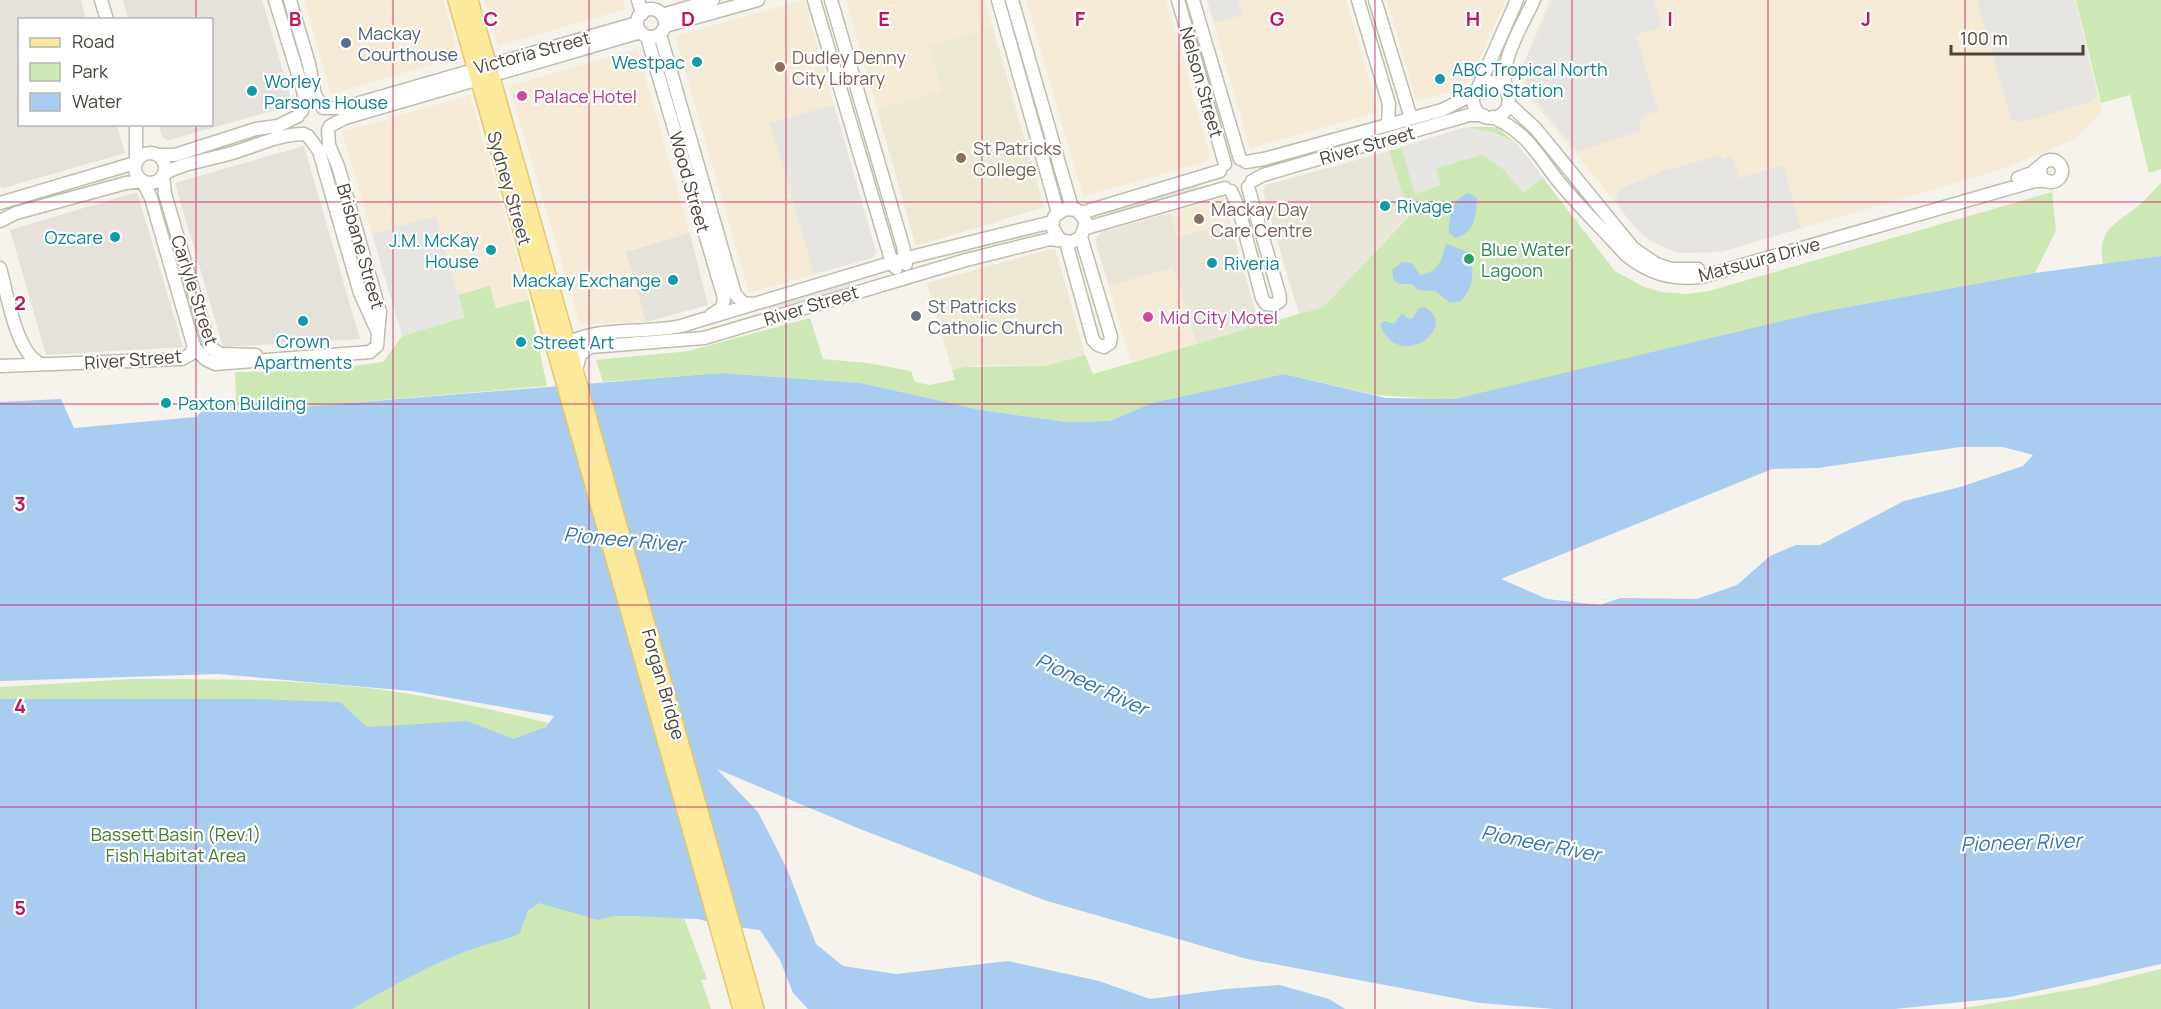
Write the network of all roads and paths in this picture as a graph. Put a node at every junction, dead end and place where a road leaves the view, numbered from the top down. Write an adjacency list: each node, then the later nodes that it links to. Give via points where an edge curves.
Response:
1 (101, 0): 19 (street)
2 (275, 0): 26 (street, via 304,94)
3 (290, 0): 25 (street, via 315,95)
4 (456, 0): 21 (main road, Sydney Street)
5 (470, 0): 21 (main road, Sydney Street)
6 (638, 0): 20 (street, Wood Street)
7 (713, 0): 20 (street, Victoria Street)
8 (758, 0): 20 (street, Victoria Street)
9 (814, 0): 51 (street)
10 (831, 0): 50 (street)
11 (998, 0): 47 (street)
12 (1012, 0): 45 (street)
13 (1178, 0): 38 (street, Nelson Street)
14 (1193, 0): 35 (street, Nelson Street)
15 (1358, 0): 29 (street, via 1389,104)
16 (1375, 0): 28 (street)
17 (1517, 0): 23 (street)
18 (1534, 0): 22 (street, via 1507,61 1503,79)
19 (106, 18)
20 (651, 21): 21 (street, Victoria Street); 48 (street, Wood Street)
21 (484, 72): 25 (street, Victoria Street, via 342,108); 32 (street, Victoria Street, via 344,118); 57 (main road, Sydney Street)
22 (1506, 90): 23 (street, via 1492,82); 24 (street)
23 (1476, 91): 27 (street, via 1476,108); 28 (street, River Street, via 1453,107)
24 (1508, 103): 27 (street, via 1503,113); 37 (street, Matsuura Drive, via 1536,129 1634,248 1656,264 1672,269 1706,267 2024,177)
25 (323, 108): 26 (street, via 311,107); 32 (street, via 330,117)
26 (300, 113): 33 (street, via 298,126); 34 (street, via 278,126 256,129 175,155)
27 (1488, 116): 41 (street, Matsuura Drive, via 1512,126 1526,138 1555,177 1626,255 1640,266 1668,277 1701,277 2035,182); 42 (street, River Street, via 1469,115 1263,175)
28 (1411, 118): 29 (street, River Street)
29 (1388, 123): 35 (street, River Street, via 1264,159)
30 (137, 126): 36 (street)
31 (138, 126): 34 (street)
32 (329, 128): 33 (street, via 319,136); 60 (street, Brisbane Street, via 329,145 338,166)
33 (306, 135): 39 (street, via 281,136 182,165); 60 (street, Brisbane Street, via 319,151)
34 (159, 155): 36 (street, via 146,153); 39 (street, via 165,164)
35 (1243, 160): 38 (street); 42 (street, via 1252,170)
36 (136, 162): 40 (street, via 135,172); 44 (street)
37 (2040, 166): 41 (street, via 2041,177); 41 (street, via 2051,159 2061,166 2060,178)
38 (1222, 167): 43 (street, via 1220,180); 45 (street)
39 (164, 175): 40 (street, via 156,182); 65 (street, Carlyle Street, via 165,194)
40 (143, 181): 46 (street); 67 (street, Carlyle Street)
41 (2048, 182)
42 (1250, 184): 43 (street, via 1240,192); 43 (street, via 1279,293 1280,301 1274,305 1266,304 1262,298 1238,206)
43 (1228, 189): 49 (street)
44 (0, 203)
45 (1077, 211): 47 (street, River Street); 49 (street)
46 (0, 218)
47 (1055, 218): 52 (street, via 1053,232); 53 (street, River Street)
48 (708, 221): 61 (street, Wood Street, via 736,296 745,304); 62 (street, Wood Street, via 724,300 721,309)
49 (1084, 232): 52 (street, River Street); 58 (street)
50 (900, 233): 51 (street, via 893,240); 53 (street)
51 (885, 238): 54 (street)
52 (1063, 241): 56 (street, River Street, via 1050,239); 59 (street)
53 (907, 258): 54 (street, River Street); 56 (street)
54 (892, 263): 56 (street); 61 (street, River Street)
55 (0, 268): 66 (street)
56 (903, 277): 63 (street, River Street)
57 (546, 288): 68 (main road, Sydney Street); 72 (main road, Sydney Street)
58 (1095, 288): 59 (street); 59 (street, via 1111,337 1104,346 1094,340)
59 (1080, 292)
60 (369, 296): 64 (street, Brisbane Street, via 381,318)
61 (758, 304): 62 (street, River Street)
62 (704, 319): 63 (street, via 696,326 698,332); 68 (street, River Street, via 662,330 587,336)
63 (731, 330): 72 (street, River Street, via 698,339 590,347)
64 (379, 334): 69 (street, River Street, via 377,347 364,352)
65 (206, 336): 67 (street, via 201,344); 69 (street, Carlyle Street, via 216,352)
66 (20, 339): 70 (street, via 29,355); 71 (street, via 18,358)
67 (193, 343): 69 (street, River Street, via 203,358 213,363); 70 (street, River Street, via 191,354 182,359)
68 (568, 343): 72 (main road, Sydney Street)
69 (267, 357)
70 (42, 364): 71 (street, River Street)
71 (5, 365)
72 (566, 373): 73 (main road, Forgan Bridge)
73 (746, 1002)

